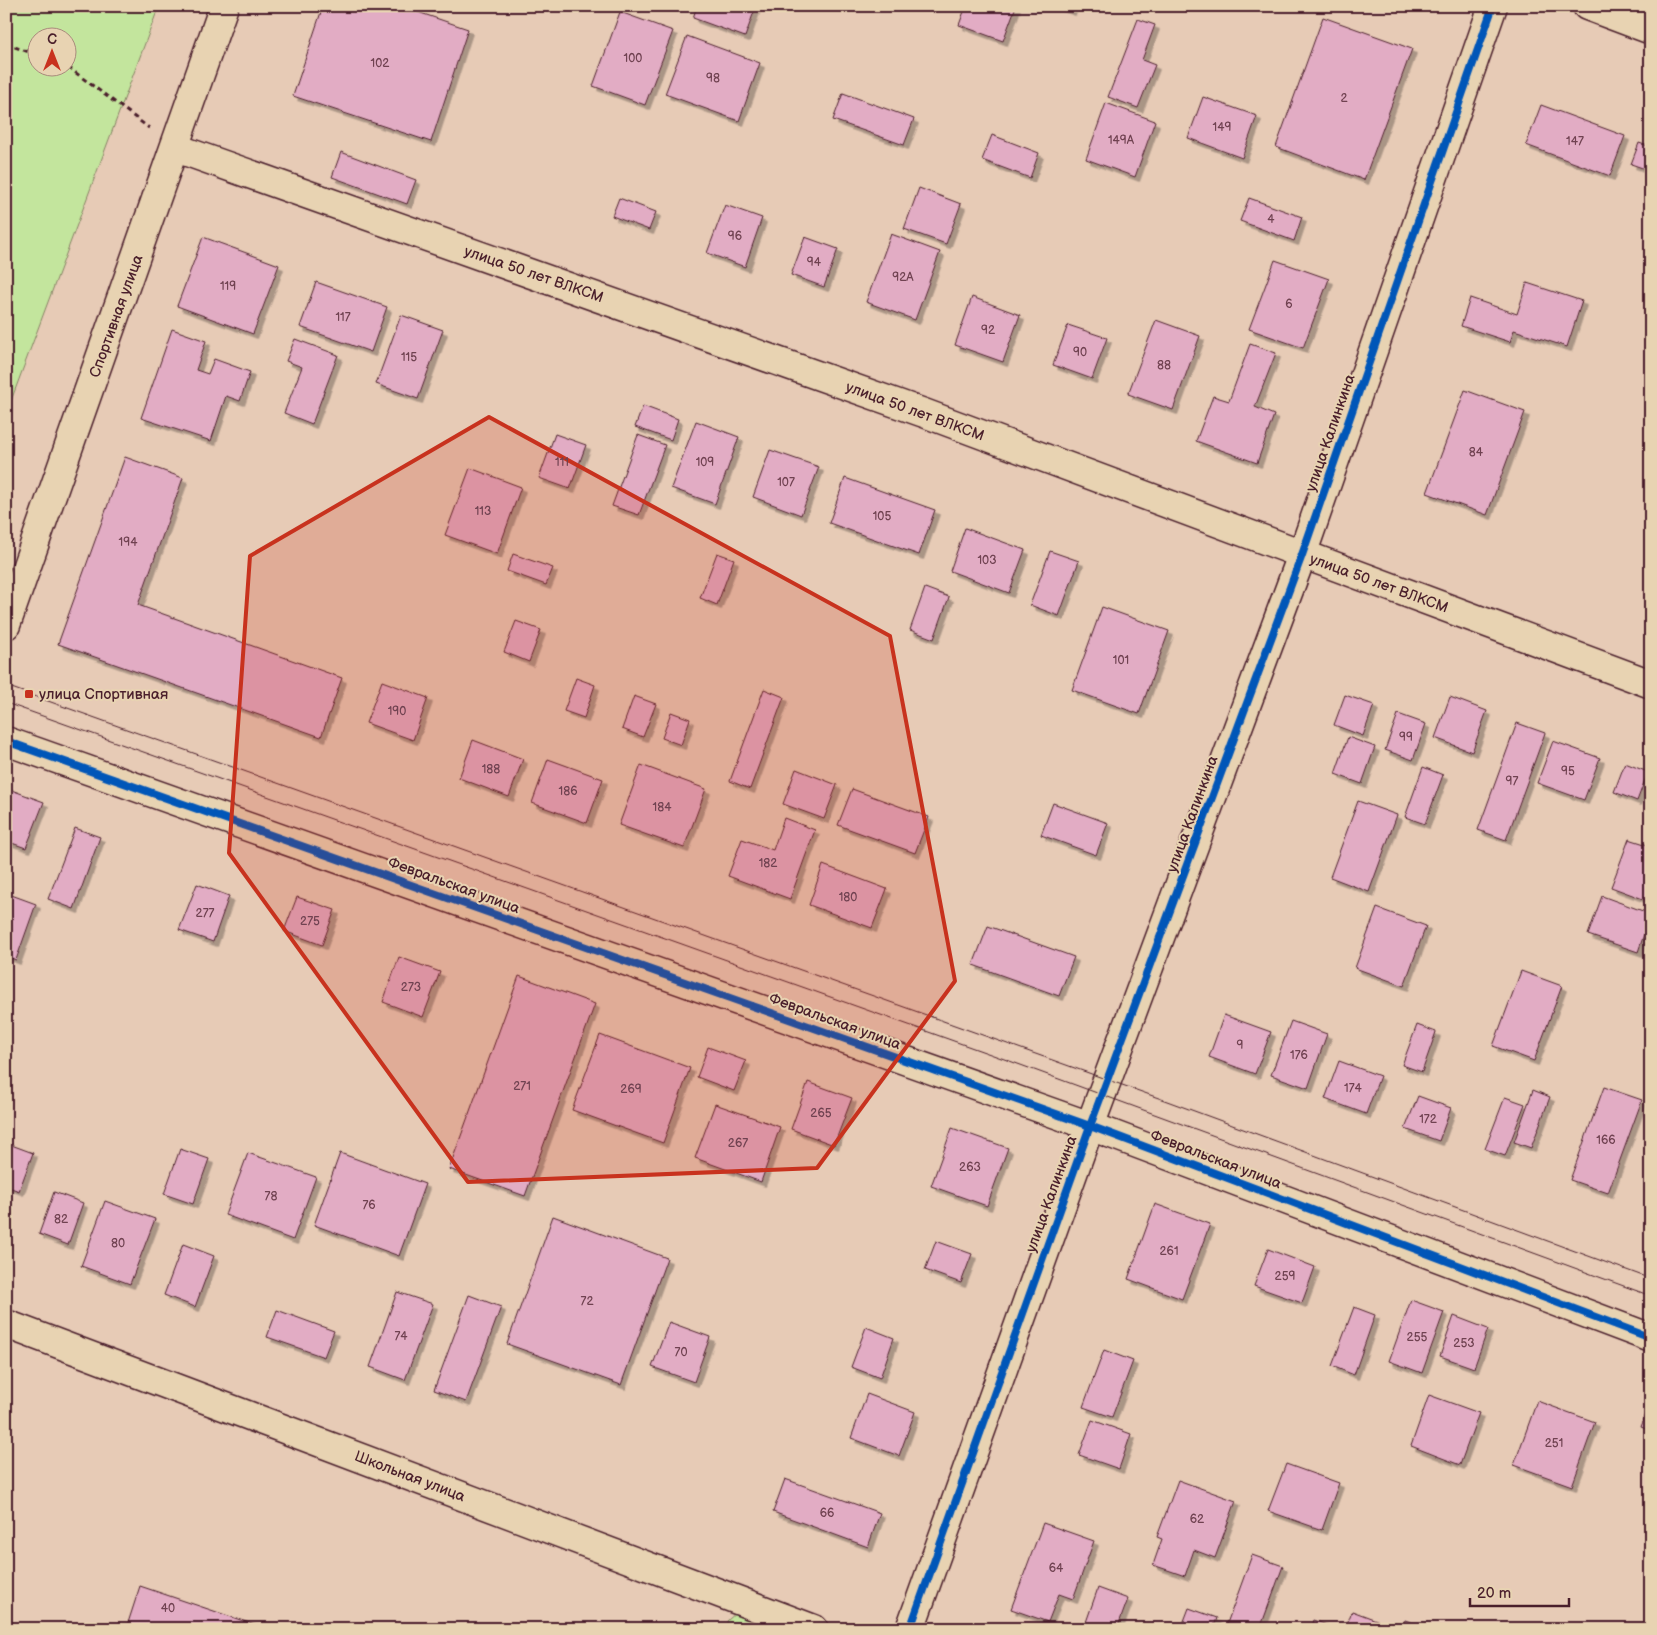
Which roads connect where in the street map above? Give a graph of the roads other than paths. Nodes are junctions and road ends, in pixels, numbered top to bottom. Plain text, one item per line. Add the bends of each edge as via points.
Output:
1 (224, 6) edge
2 (1493, 6) edge
3 (1587, 6) edge
4 (1651, 30) edge
5 (176, 148) junction
6 (1302, 555) junction
7 (6, 625) edge
8 (1651, 684) edge
9 (6, 740) edge
10 (1090, 1126) junction
11 (6, 1324) edge
12 (1651, 1338) edge
13 (814, 1629) edge
14 (910, 1629) edge

1 - 5 street, Спортивная улица
2 - 6 street, улица Калинкина
3 - 4 street
5 - 6 street, улица 50 лет ВЛКСМ via 924,414
5 - 7 street, Спортивная улица
6 - 8 street, улица 50 лет ВЛКСМ
6 - 10 street, улица Калинкина
9 - 10 street, Февральская улица
10 - 12 street, Февральская улица
10 - 14 street, улица Калинкина
11 - 13 street, Школьная улица

